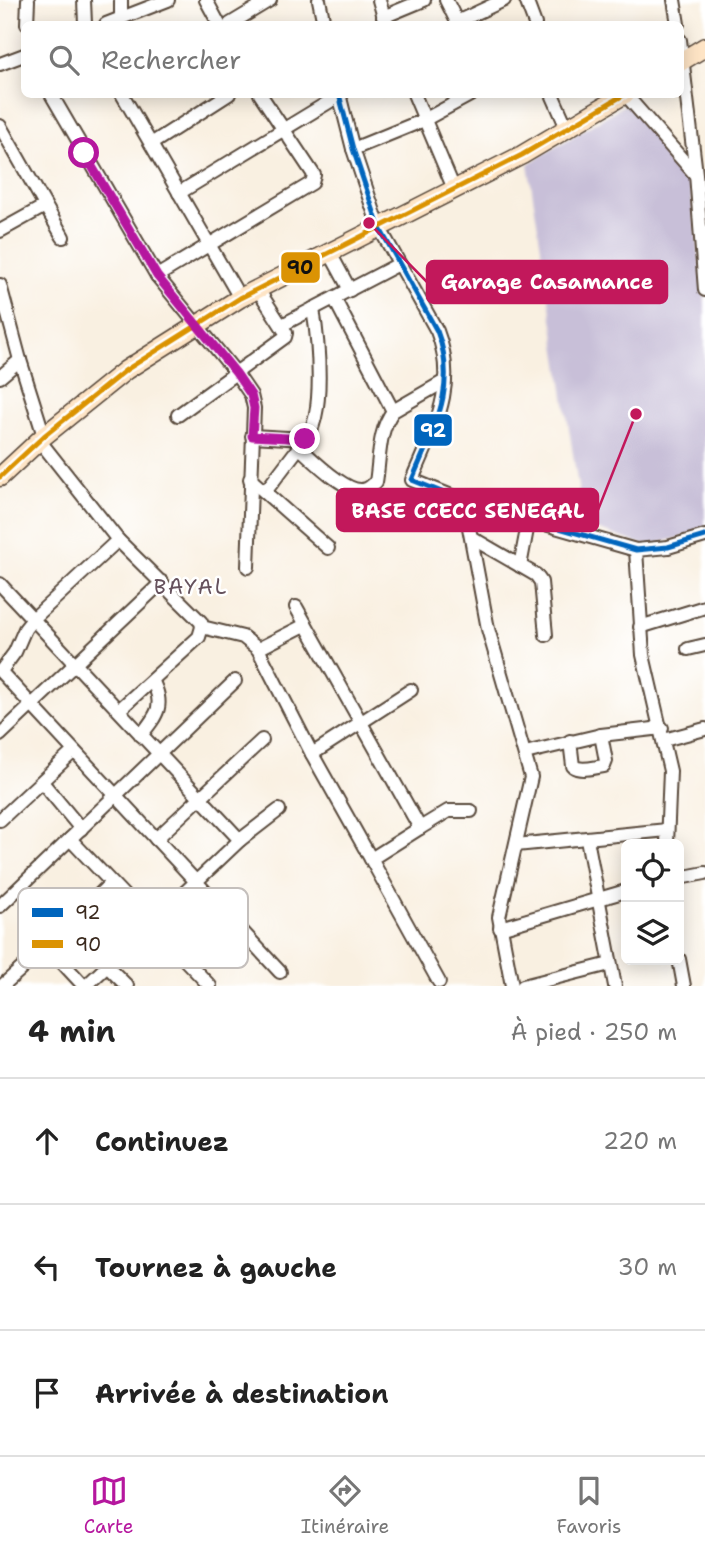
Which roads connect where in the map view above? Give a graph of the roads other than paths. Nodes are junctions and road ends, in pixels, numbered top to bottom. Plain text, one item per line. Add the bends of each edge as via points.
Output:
1 (28, 0) edge
2 (84, 0) edge
3 (121, 0) edge
4 (168, 0) edge
5 (206, 0) edge
6 (270, 0) edge
7 (319, 0) edge
8 (379, 0) edge
9 (424, 0) edge
10 (446, 0) edge
11 (504, 0) edge
12 (526, 0) edge
13 (674, 0) edge
14 (121, 19) junction
15 (27, 21) edge
16 (85, 21) edge
17 (115, 21) edge
18 (217, 21) edge
19 (235, 21) edge
20 (323, 21) edge
21 (384, 21) edge
22 (457, 21) edge
23 (462, 21) edge
24 (534, 21) edge
25 (678, 21) edge
26 (705, 47) edge
27 (21, 56) edge
28 (684, 60) edge
29 (0, 64) edge
30 (684, 77) edge
31 (53, 98) edge
32 (124, 98) edge
33 (223, 98) edge
34 (263, 98) edge
35 (335, 98) edge
36 (341, 98) edge
37 (416, 98) edge
38 (465, 98) edge
39 (554, 98) edge
40 (618, 98) edge
41 (629, 98) edge
42 (424, 120) junction
43 (0, 126) edge
44 (568, 128) junction
45 (284, 130) junction
46 (151, 144) junction
47 (353, 149) junction
48 (696, 174) junction
49 (454, 189) junction
50 (179, 193) junction
51 (701, 200) edge
52 (46, 206) junction
53 (379, 228) junction
54 (0, 231) edge
55 (63, 237) dead end
56 (209, 244) junction
57 (330, 253) junction
58 (399, 264) junction
59 (157, 276) junction
60 (0, 285) edge
61 (257, 288) junction
62 (350, 290) junction
63 (705, 290) edge
64 (240, 298) junction
65 (334, 298) junction
66 (313, 309) junction
67 (282, 325) junction
68 (197, 326) junction
69 (20, 360) junction
70 (236, 373) junction
71 (0, 377) edge
72 (445, 381) junction
73 (393, 411) junction
74 (178, 415) dead end
75 (252, 436) junction
76 (42, 438) junction
77 (302, 443) junction
78 (0, 477) edge
79 (250, 479) junction
80 (265, 492) junction
81 (464, 501) junction
82 (529, 519) junction
83 (705, 536) edge
84 (472, 538) junction
85 (118, 540) junction
86 (328, 548) dead end
87 (636, 550) junction
88 (520, 566) junction
89 (248, 567) dead end
90 (162, 582) junction
91 (0, 584) edge
92 (296, 607) dead end
93 (705, 607) edge
94 (33, 619) junction
95 (305, 625) junction
96 (202, 627) junction
97 (640, 627) junction
98 (546, 635) dead end
99 (705, 645) edge
100 (258, 649) junction
101 (688, 649) dead end
102 (75, 664) junction
103 (0, 671) edge
104 (152, 680) junction
105 (235, 681) dead end
106 (411, 690) dead end
107 (32, 705) junction
108 (119, 710) junction
109 (360, 723) junction
110 (705, 729) edge
111 (663, 734) junction
112 (0, 735) edge
113 (141, 735) junction
114 (601, 735) junction
115 (262, 740) dead end
116 (570, 741) junction
117 (74, 751) junction
118 (525, 752) junction
119 (159, 754) junction
120 (312, 754) junction
121 (42, 782) junction
122 (116, 796) junction
123 (200, 797) junction
124 (279, 810) dead end
125 (471, 811) dead end
126 (0, 820) edge
127 (420, 828) junction
128 (81, 829) junction
129 (667, 830) junction
130 (70, 839) junction
131 (156, 839) junction
132 (587, 839) junction
133 (667, 839) edge
134 (240, 840) junction
135 (516, 845) junction
136 (370, 859) junction
137 (705, 873) edge
138 (684, 877) edge
139 (196, 881) junction
140 (111, 883) junction
141 (19, 888) edge
142 (106, 888) edge
143 (116, 888) edge
144 (189, 888) edge
145 (202, 888) edge
146 (18, 889) edge
147 (621, 892) edge
148 (599, 898) junction
149 (0, 906) edge
150 (500, 928) junction
151 (248, 937) edge
152 (610, 964) junction
153 (680, 965) edge
154 (22, 968) edge
155 (68, 968) edge
156 (105, 968) edge
157 (109, 968) edge
158 (193, 968) edge
159 (280, 972) dead end
160 (439, 982) dead end
161 (2, 986) edge
162 (85, 986) edge
163 (127, 986) edge
164 (210, 986) edge
165 (512, 986) edge
166 (523, 986) edge
167 (615, 986) edge
168 (684, 986) edge

1 - 15 street
2 - 16 street
3 - 14 street
4 - 14 street
5 - 18 street
6 - 19 street
7 - 20 street
8 - 21 street
9 - 21 street
10 - 22 street
11 - 23 street
12 - 24 street
13 - 25 street
14 - 17 street
26 - 28 street
27 - 29 street
30 - 48 street
31 - 59 street
32 - 46 street
33 - 46 street
34 - 45 street
35 - 45 street
36 - 47 street
37 - 42 street
38 - 42 street
39 - 44 street
40 - 44 street
41 - 48 street
42 - 47 street
42 - 49 street
43 - 52 street
44 - 49 street
45 - 50 street
45 - 56 street via 314,175 312,183
46 - 50 street
47 - 53 street
48 - 51 street
49 - 53 street
50 - 56 street
51 - 63 street
52 - 54 street
52 - 55 street
53 - 57 street
53 - 58 street
56 - 59 street
56 - 64 street
57 - 61 street
57 - 62 street
58 - 62 street
58 - 72 street via 437,331 447,366
59 - 68 street
60 - 69 street
61 - 64 street
61 - 67 street
62 - 65 street
64 - 68 street
65 - 66 street
65 - 73 street
66 - 67 street
66 - 77 street via 318,344 316,417 312,432
67 - 70 street via 285,337
68 - 70 street
68 - 76 street via 126,370
69 - 71 street
69 - 76 street
70 - 74 street
70 - 75 street via 254,400
72 - 73 street
72 - 81 street via 439,415 412,480
73 - 77 street via 383,428 376,482 366,489 340,482
75 - 77 street
75 - 79 street
76 - 78 street
76 - 85 street
77 - 80 street
79 - 80 street
79 - 89 street
80 - 86 street
81 - 82 street
81 - 84 street
82 - 87 street
82 - 88 street
83 - 87 street
84 - 88 street
84 - 118 street via 488,629
85 - 90 street
85 - 94 street
87 - 97 street
88 - 98 street via 541,582
90 - 96 street
90 - 102 street
91 - 94 street
92 - 95 street
93 - 97 street
94 - 102 street
94 - 103 street
95 - 100 street
95 - 109 street
96 - 100 street via 243,637
96 - 104 street via 199,638
97 - 111 street via 646,672
99 - 101 street
100 - 120 street
102 - 107 street
102 - 108 street
103 - 107 street
104 - 108 street
104 - 113 street via 160,705
105 - 119 street
106 - 109 street
107 - 112 street
107 - 117 street
108 - 113 street
109 - 120 street
109 - 127 street
110 - 111 street
111 - 114 street
111 - 129 street via 670,771
113 - 119 street
114 - 116 street
114 - 116 street via 604,766 576,768
115 - 123 street
116 - 118 street
117 - 121 street
117 - 122 street
118 - 135 street via 531,784
119 - 122 street
119 - 123 street
120 - 136 street
121 - 126 street
121 - 128 street
122 - 128 street
122 - 131 street
123 - 131 street
123 - 134 street
124 - 134 street
125 - 127 street via 448,811
127 - 136 street
128 - 130 street
129 - 132 street
129 - 133 street
130 - 140 street
130 - 141 street
131 - 139 street
132 - 135 street
132 - 148 street
134 - 139 street
135 - 150 street via 499,914
136 - 160 street
137 - 138 street
139 - 144 street
139 - 145 street
140 - 142 street
140 - 143 street
146 - 149 street
147 - 148 street
148 - 150 street
148 - 152 street
150 - 165 street
151 - 159 street
152 - 166 street
152 - 167 street
153 - 168 street
154 - 161 street
155 - 162 street
156 - 162 street
157 - 163 street
158 - 164 street

